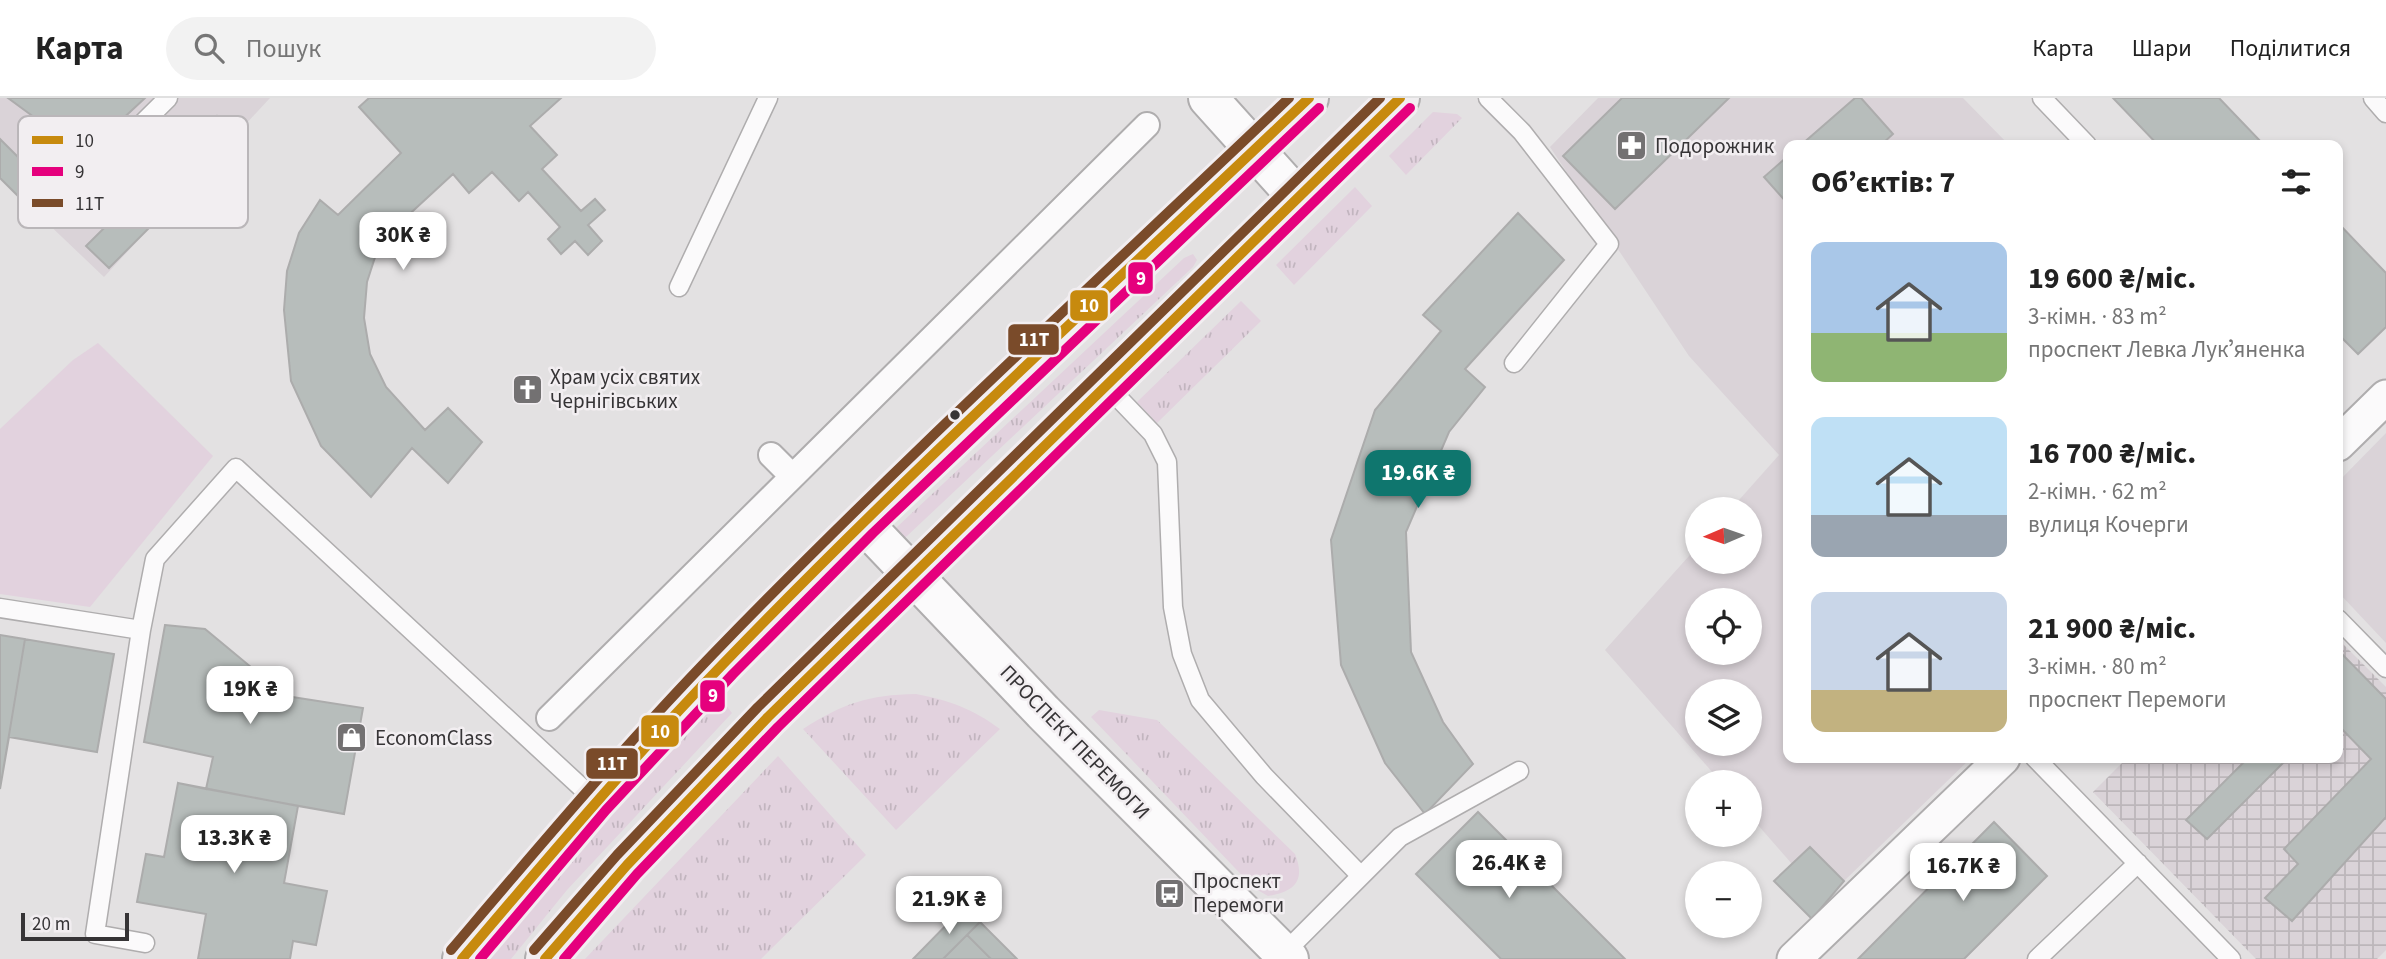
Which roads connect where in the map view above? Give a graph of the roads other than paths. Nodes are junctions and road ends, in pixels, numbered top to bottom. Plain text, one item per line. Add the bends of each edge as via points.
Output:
1 (168, 98) edge
2 (768, 98) edge
3 (1208, 98) edge
4 (1309, 98) edge
5 (1400, 98) edge
6 (1488, 98) edge
7 (2042, 98) edge
8 (2373, 98) edge
9 (2386, 113) edge
10 (150, 116) edge
11 (1147, 125) dead end
12 (2082, 140) edge
13 (1257, 150) junction
14 (1298, 198) junction
15 (679, 287) dead end
16 (1514, 363) dead end
17 (1106, 385) junction
18 (2386, 397) edge
19 (2343, 439) edge
20 (771, 455) dead end
21 (792, 477) junction
22 (863, 523) junction
23 (912, 573) junction
24 (0, 608) edge
25 (2343, 624) edge
26 (141, 630) junction
27 (2386, 668) edge
28 (549, 718) dead end
29 (1998, 763) edge
30 (2040, 763) edge
31 (1519, 771) dead end
32 (596, 801) junction
33 (2138, 863) junction
34 (1361, 876) junction
35 (145, 943) dead end
36 (1287, 956) edge
37 (462, 959) edge
38 (545, 959) edge
39 (1794, 959) edge
40 (2037, 959) edge
41 (2231, 959) edge

1 - 10 lane
2 - 15 lane
3 - 13 street
4 - 13 main road
5 - 14 main road
6 - 16 lane via 1522,132 1609,244
7 - 12 lane
8 - 9 lane
11 - 21 street
13 - 14 street
13 - 22 main road
14 - 17 main road
17 - 23 main road
17 - 34 lane via 1153,434 1167,462 1173,607 1182,654 1200,700 1264,776
18 - 19 street
20 - 21 street
21 - 28 street
22 - 23 street, ПРОСПЕКТ ПЕРЕМОГИ
22 - 32 main road
23 - 36 street, ПРОСПЕКТ ПЕРЕМОГИ via 1043,712
23 - 38 main road via 721,766
24 - 26 lane
25 - 27 lane
26 - 32 lane via 155,559 236,468
26 - 35 lane via 95,934
29 - 39 street
30 - 33 lane
31 - 34 lane via 1400,837
32 - 37 main road
33 - 40 lane
33 - 41 lane
34 - 36 lane

